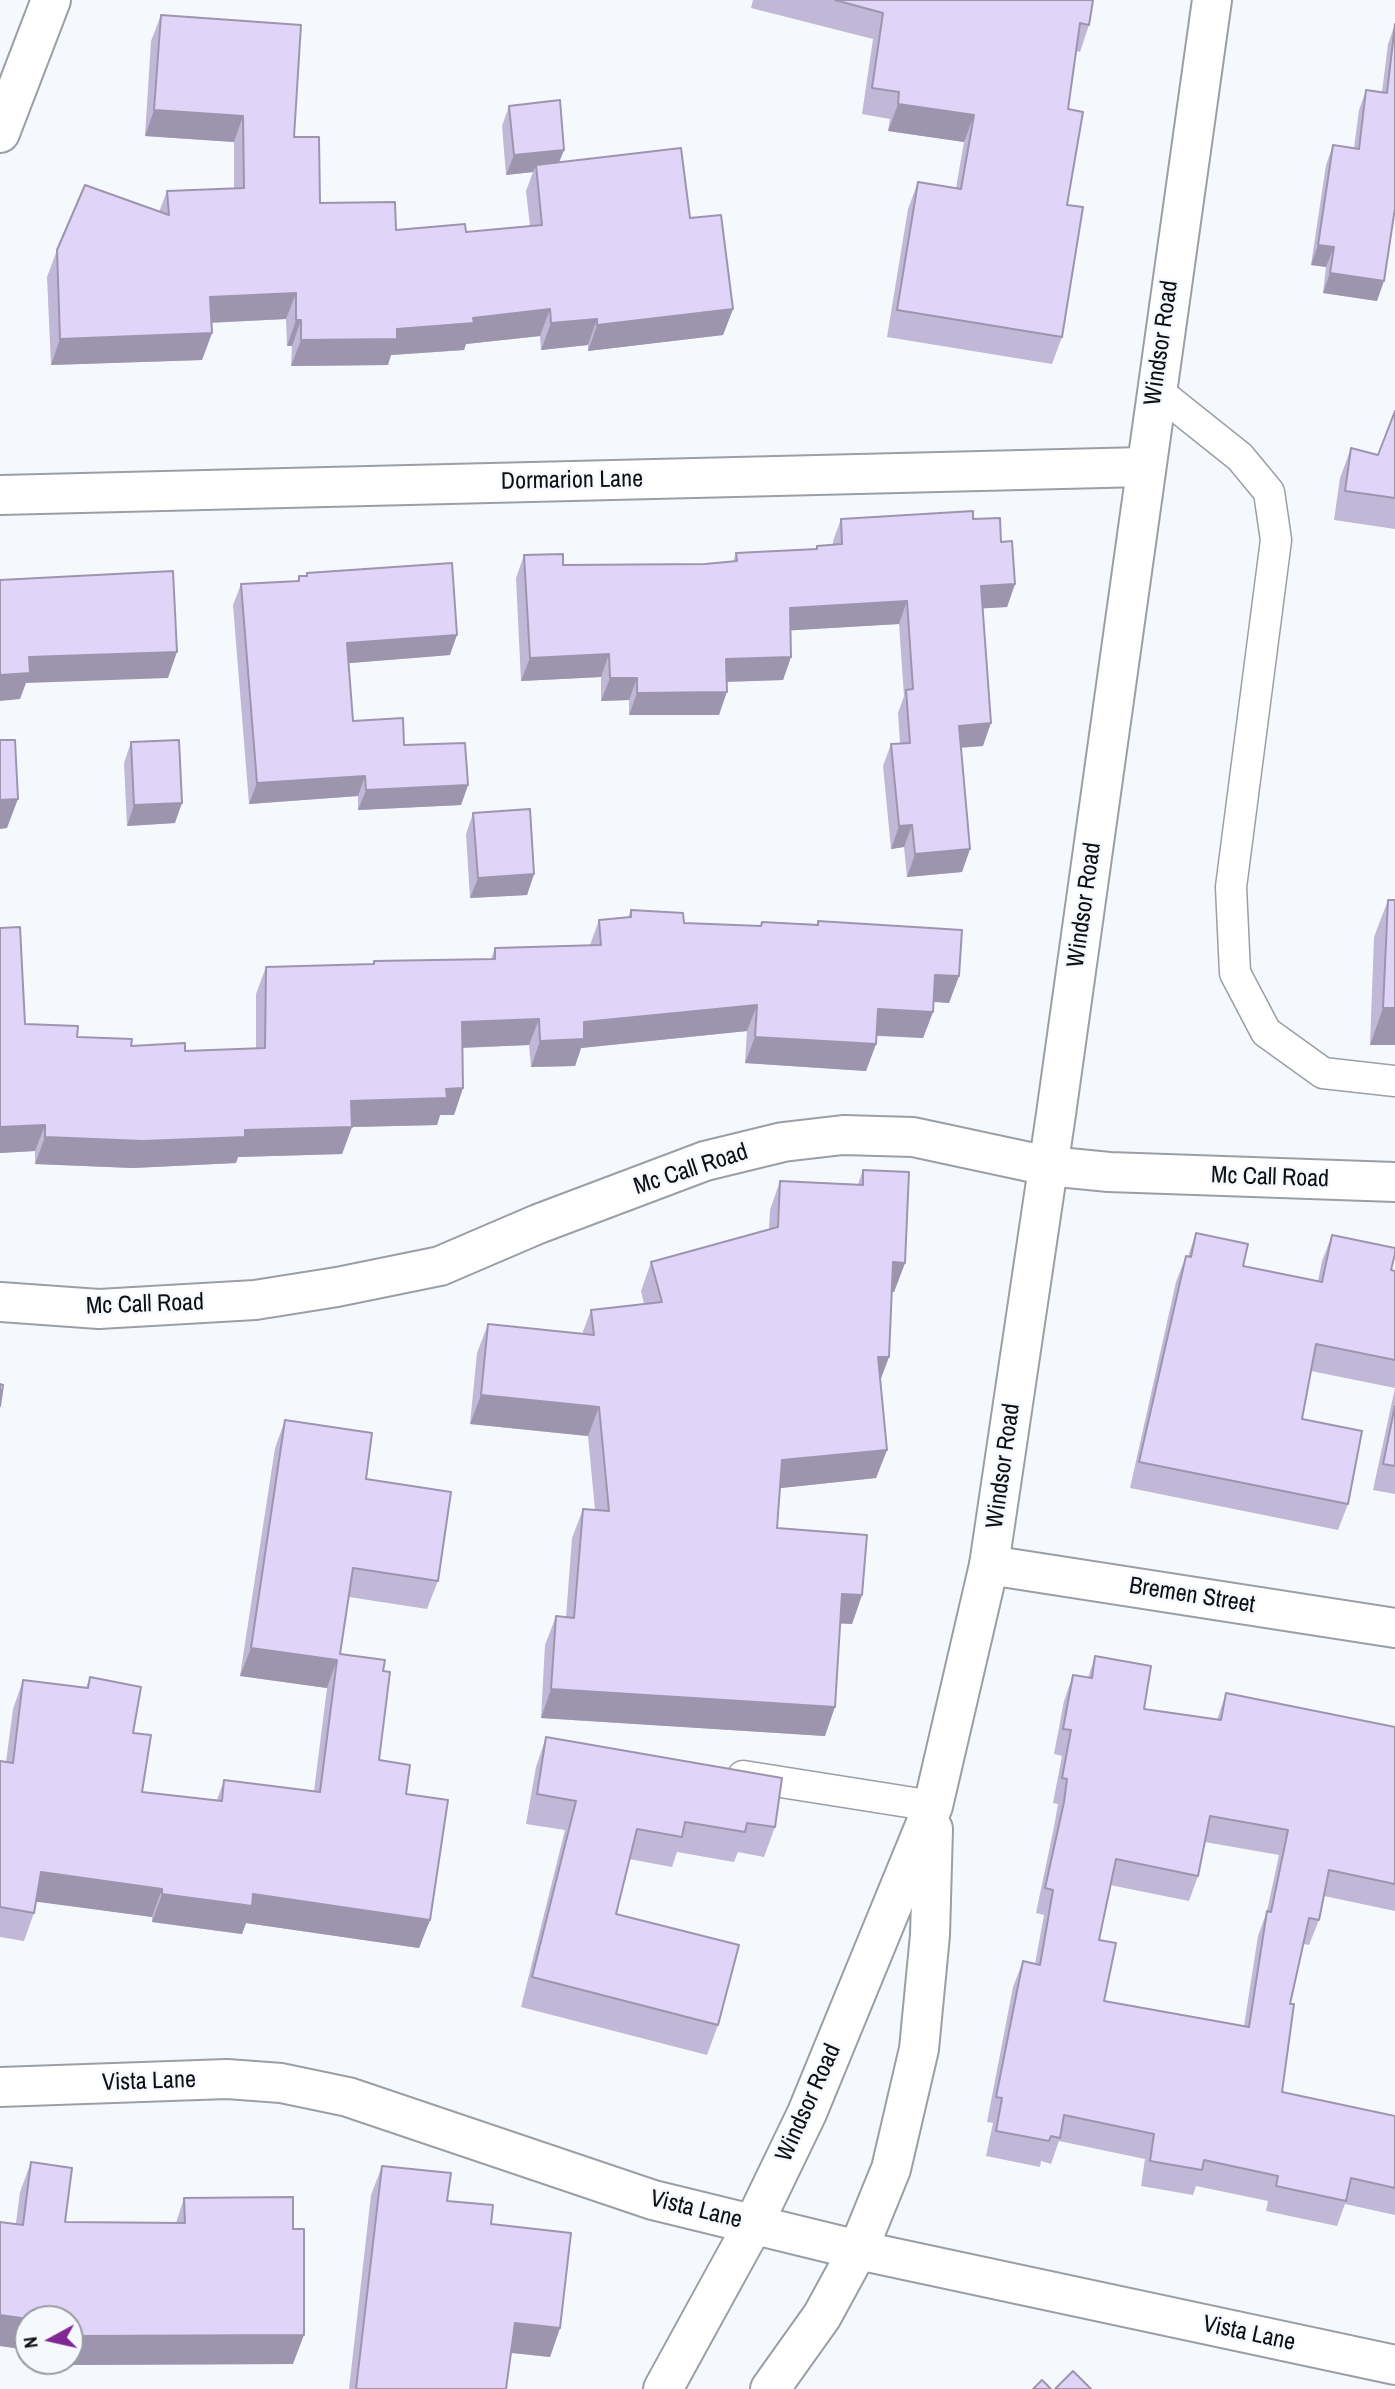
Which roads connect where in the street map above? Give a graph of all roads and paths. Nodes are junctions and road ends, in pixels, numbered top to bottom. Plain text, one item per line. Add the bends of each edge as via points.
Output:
1 (51, 0) edge
2 (1212, 0) edge
3 (0, 133) edge
4 (1156, 390) junction
5 (1144, 467) junction
6 (0, 495) edge
7 (1395, 1081) edge
8 (1048, 1166) junction
9 (1395, 1182) edge
10 (0, 1303) edge
11 (989, 1565) junction
12 (1395, 1628) edge
13 (714, 1772) edge
14 (933, 1806) junction
15 (0, 2087) edge
16 (753, 2225) junction
17 (858, 2250) junction
18 (1395, 2365) edge
19 (663, 2389) edge
20 (770, 2389) edge

1 - 3 street
2 - 4 street, Windsor Road
4 - 5 street, Windsor Road
4 - 7 lane via 1240,457 1269,492 1276,540 1231,887 1235,973 1266,1032 1323,1073
5 - 6 street, Dormarion Lane
5 - 8 street, Windsor Road
8 - 9 street, Mc Call Road
8 - 10 street, Mc Call Road via 913,1137 843,1135 783,1142 705,1161 440,1266 363,1282 255,1300 125,1308
8 - 11 street, Windsor Road
11 - 12 street, Bremen Street
11 - 14 street, Windsor Road
13 - 14 lane
14 - 16 street, Windsor Road via 807,2113
14 - 17 street, Windsor Road via 930,1935 919,2049 891,2169
15 - 16 street, Vista Lane via 227,2080 281,2083 348,2097 653,2200
16 - 17 street, Vista Lane
16 - 19 street, Windsor Road
17 - 18 street, Vista Lane
17 - 20 street, Windsor Road via 822,2316

